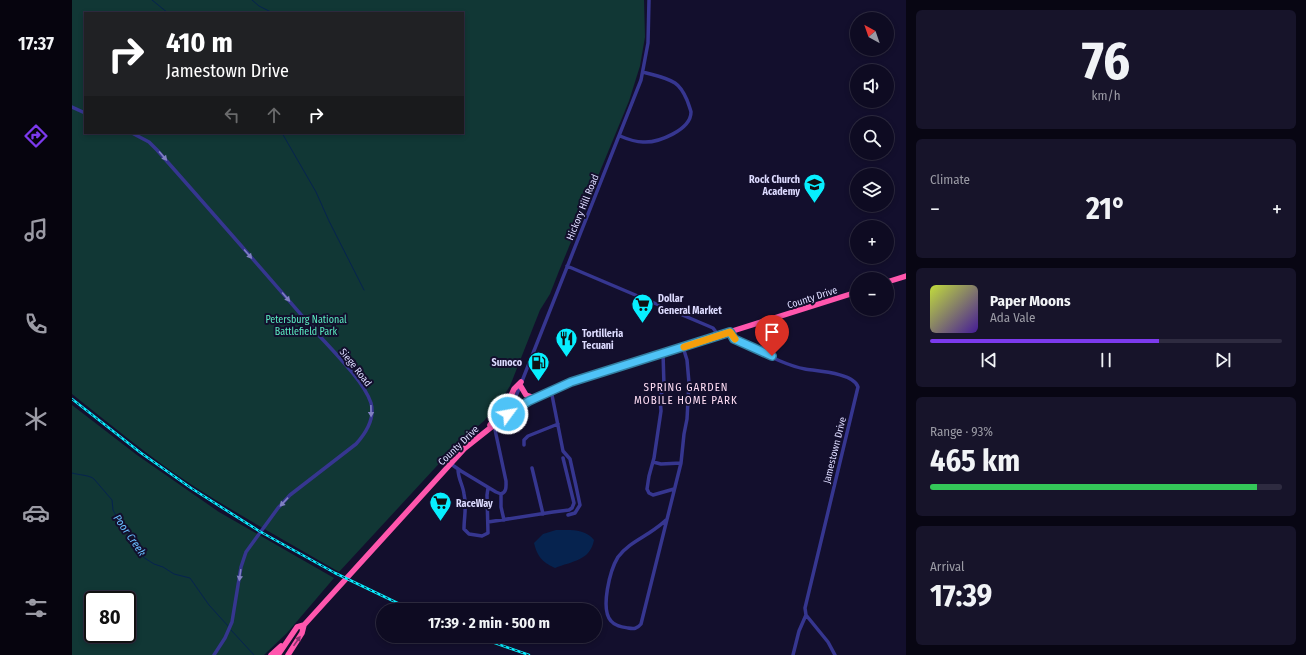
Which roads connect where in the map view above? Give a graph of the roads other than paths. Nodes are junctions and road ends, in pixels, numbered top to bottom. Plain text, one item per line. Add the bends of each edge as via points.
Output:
1 (649, 0) edge
2 (643, 72) junction
3 (72, 107) edge
4 (84, 113) edge
5 (134, 134) edge
6 (620, 136) junction
7 (567, 266) junction
8 (906, 276) edge
9 (894, 280) edge
10 (850, 294) edge
11 (730, 332) junction
12 (719, 336) junction
13 (683, 347) junction
14 (663, 353) junction
15 (521, 383) junction
16 (552, 390) junction
17 (535, 398) junction
18 (508, 414) junction
19 (558, 424) junction
20 (494, 425) junction
21 (485, 432) junction
22 (524, 445) dead end
23 (563, 458) dead end
24 (653, 462) junction
25 (680, 463) junction
26 (451, 464) junction
27 (532, 468) dead end
28 (458, 469) junction
29 (488, 488) junction
30 (674, 489) junction
31 (501, 494) junction
32 (543, 514) junction
33 (568, 515) dead end
34 (504, 520) junction
35 (666, 520) junction
36 (488, 522) junction
37 (806, 615) junction
38 (304, 625) junction
39 (286, 642) junction
40 (214, 655) edge
41 (271, 655) edge
42 (278, 655) edge
43 (288, 655) edge
44 (793, 655) edge
45 (835, 655) edge

1 - 2 street, Hickory Hill Road via 648,43
2 - 6 street, Hickory Hill Road
2 - 6 street via 667,79 683,90 691,112 690,117 683,128 661,140 642,142
3 - 4 street
5 -> 40 street, Siege Road via 149,142 157,150 353,374 371,403 371,418 364,435 356,444 290,494 246,552 232,622
6 - 7 street, Hickory Hill Road
7 - 12 street via 713,328
7 - 15 street, Hickory Hill Road
8 - 9 highway
10 - 11 highway, County Drive
11 - 12 highway, County Drive
11 - 37 street, Jamestown Drive via 736,340 796,367 832,373 857,384 858,390 804,608
12 - 13 highway, County Drive
13 - 14 highway, County Drive
13 - 25 street via 689,383 687,419
14 - 16 highway, County Drive
14 - 24 street via 664,386 660,398 661,411
15 - 17 highway via 526,395
15 - 18 street, Hickory Hill Road
15 - 21 highway via 514,389 509,400
16 - 17 highway, County Drive
16 - 19 street
17 - 18 highway, County Drive
18 - 20 highway, County Drive
19 - 22 street via 528,436 524,440
19 - 33 street via 563,450 570,459 580,505 575,513
20 - 21 highway, County Drive
20 - 31 street via 506,481 506,490
21 - 26 highway, County Drive
23 - 32 street via 573,506 569,510
24 - 25 street
24 - 30 street via 647,483 649,493 653,495
25 - 30 street
26 - 28 street
26 - 38 highway, County Drive
27 - 32 street
28 - 29 street
28 - 36 street via 466,501 465,532 473,536 486,535
29 - 31 street
29 - 36 street
30 - 35 street
31 - 34 street
32 - 34 street
34 - 36 street
35 - 35 street via 641,624 632,629 614,624 609,619 606,603 615,562 626,549
37 - 44 street, Jamestown Drive
37 - 45 street
38 - 39 highway, County Drive via 297,628
43 -> 38 highway, County Drive via 302,634
39 - 41 highway
39 - 42 highway, County Drive

